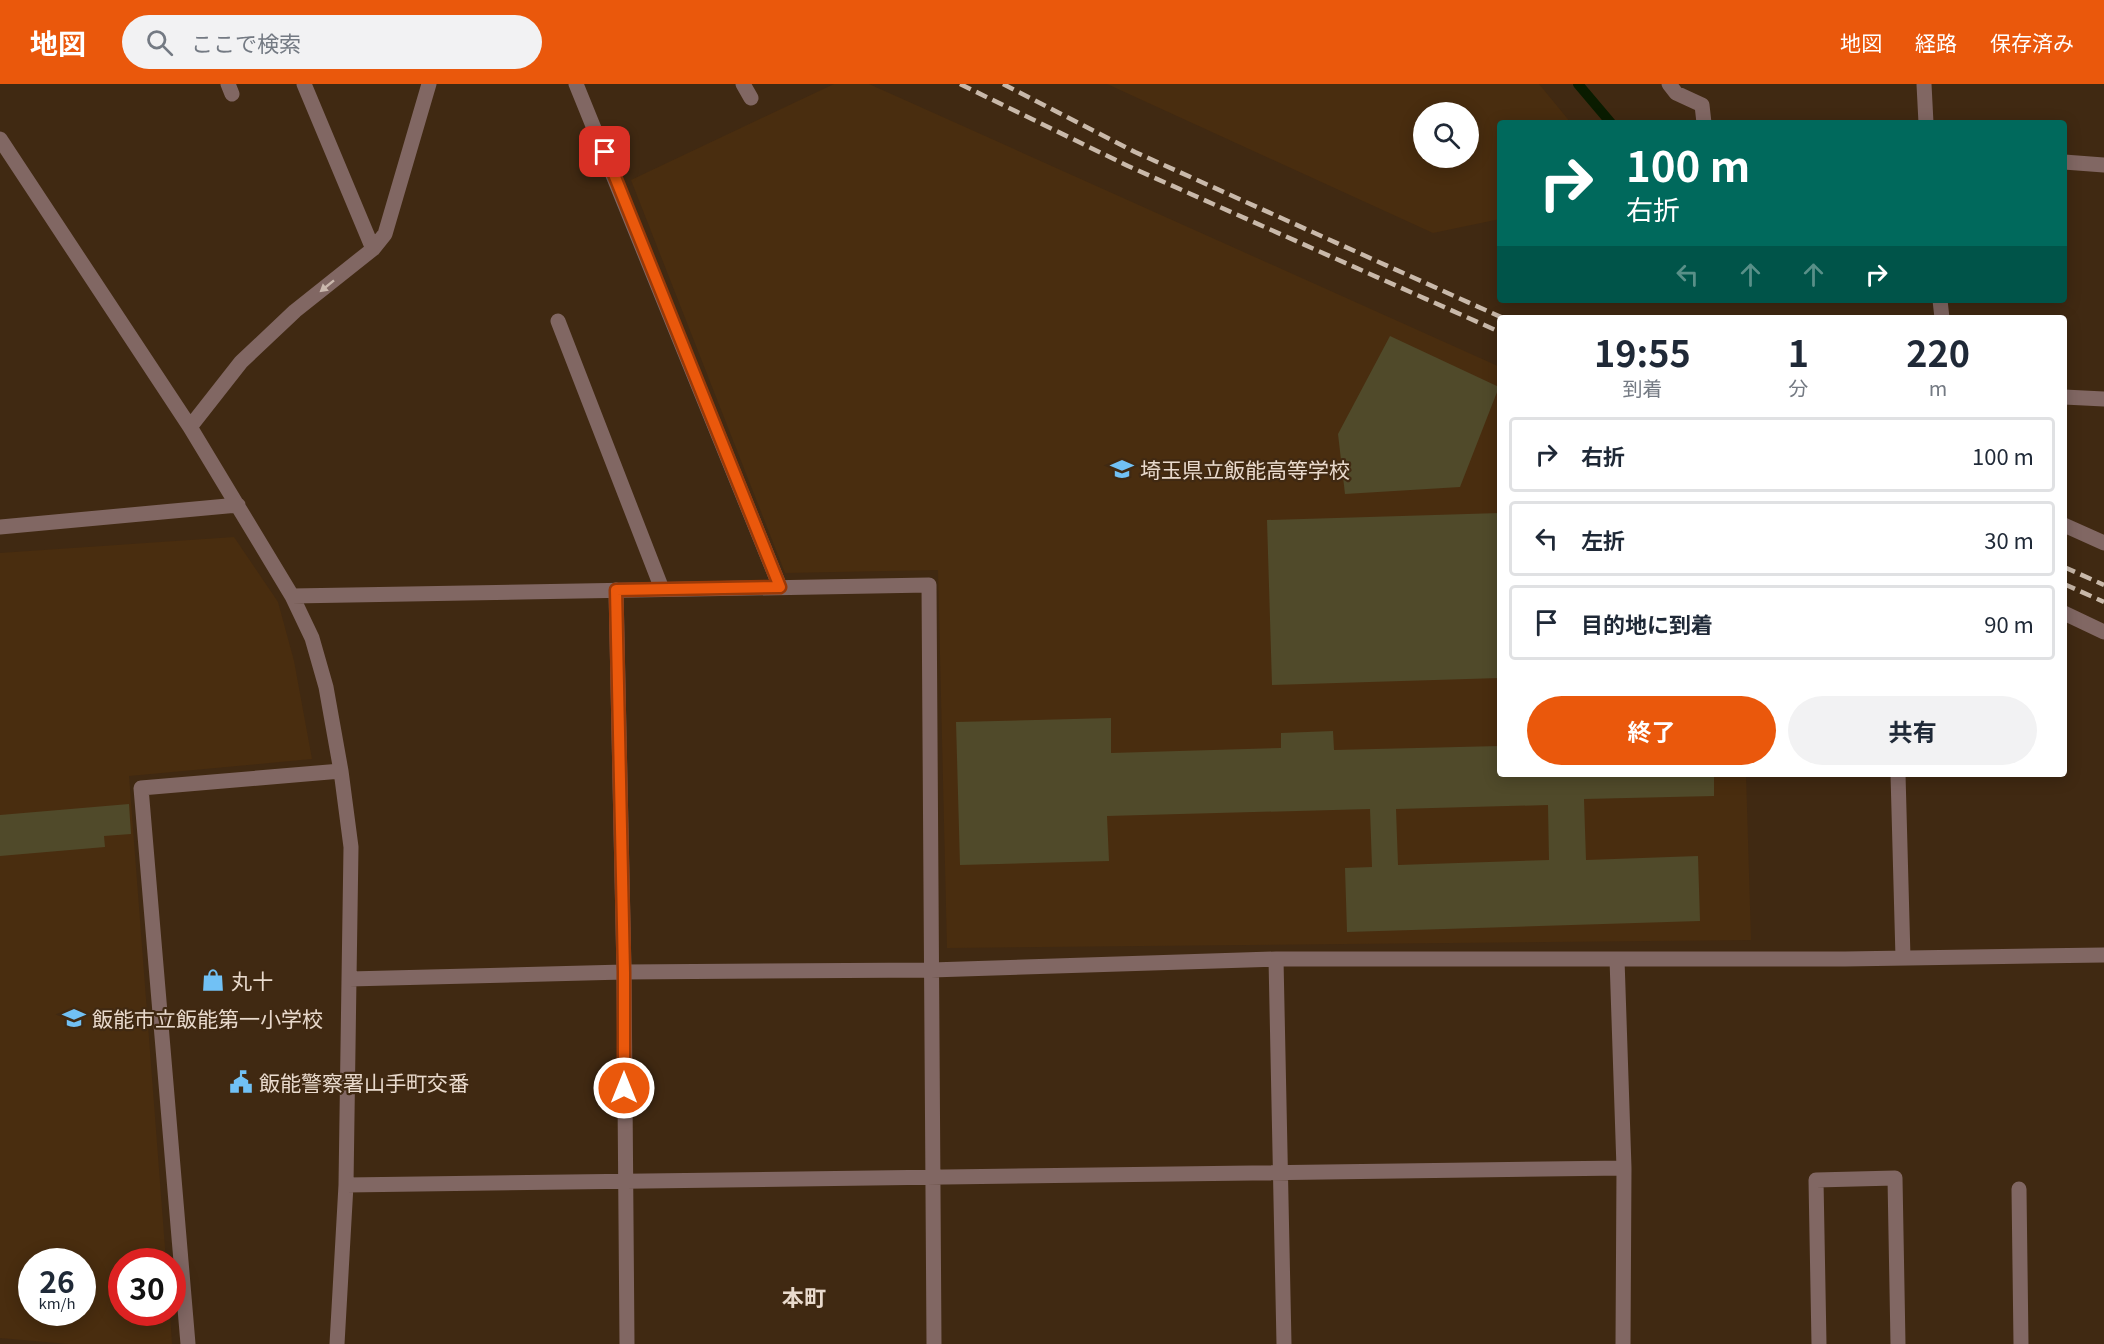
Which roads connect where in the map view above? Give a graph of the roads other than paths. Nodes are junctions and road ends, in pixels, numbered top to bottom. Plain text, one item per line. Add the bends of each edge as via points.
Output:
1 (304, 84) edge
2 (429, 84) edge
3 (576, 84) edge
4 (743, 84) edge
5 (1669, 84) edge
6 (1924, 84) edge
7 (751, 98) dead end
8 (1704, 120) edge
9 (1926, 120) edge
10 (0, 139) edge
11 (2067, 162) edge
12 (2104, 165) edge
13 (373, 249) junction
14 (558, 321) dead end
15 (2067, 397) edge
16 (2104, 399) edge
17 (190, 427) junction
18 (238, 505) junction
19 (2067, 526) edge
20 (0, 527) edge
21 (2104, 543) edge
22 (780, 587) junction
23 (662, 589) junction
24 (616, 590) junction
25 (292, 596) junction
26 (2067, 614) edge
27 (2104, 632) edge
28 (341, 771) junction
29 (1898, 777) edge
30 (2104, 955) edge
31 (1903, 957) junction
32 (1276, 959) junction
33 (1617, 959) junction
34 (931, 970) junction
35 (624, 972) junction
36 (349, 979) junction
37 (1624, 1168) junction
38 (1281, 1172) junction
39 (932, 1177) junction
40 (624, 1181) junction
41 (346, 1185) junction
42 (2019, 1189) dead end
43 (188, 1344) edge
44 (338, 1344) edge
45 (627, 1344) edge
46 (934, 1344) edge
47 (1284, 1344) edge
48 (1623, 1344) edge
49 (1819, 1344) edge
50 (1898, 1344) edge
51 (2021, 1344) edge

1 - 13 street
2 - 13 street via 385,234
3 - 22 street
4 - 7 street
5 - 8 street via 1676,93 1702,105
6 - 9 street
10 - 17 street
11 - 12 street
13 -> 17 street via 295,311 241,362
14 - 23 street
15 - 16 street
17 - 18 street
18 - 20 street
18 - 25 street
19 - 21 street
22 - 23 street
22 - 34 street via 929,585
23 - 24 street
24 - 25 street
24 - 35 street
25 - 28 street via 312,638 326,687
26 - 27 street
28 - 36 street via 351,847
28 - 43 street via 141,788
29 - 31 street
30 - 31 street
31 - 33 street
32 - 33 street
32 - 34 street
32 - 38 street
33 - 37 street
34 - 35 street
34 - 39 street
35 - 36 street
35 - 40 street
36 - 41 street
37 - 38 street
37 - 48 street
38 - 39 street
38 - 47 street
39 - 40 street
39 - 46 street
40 - 41 street
40 - 45 street
41 - 44 street
42 - 51 street
49 - 50 street via 1816,1180 1895,1178

